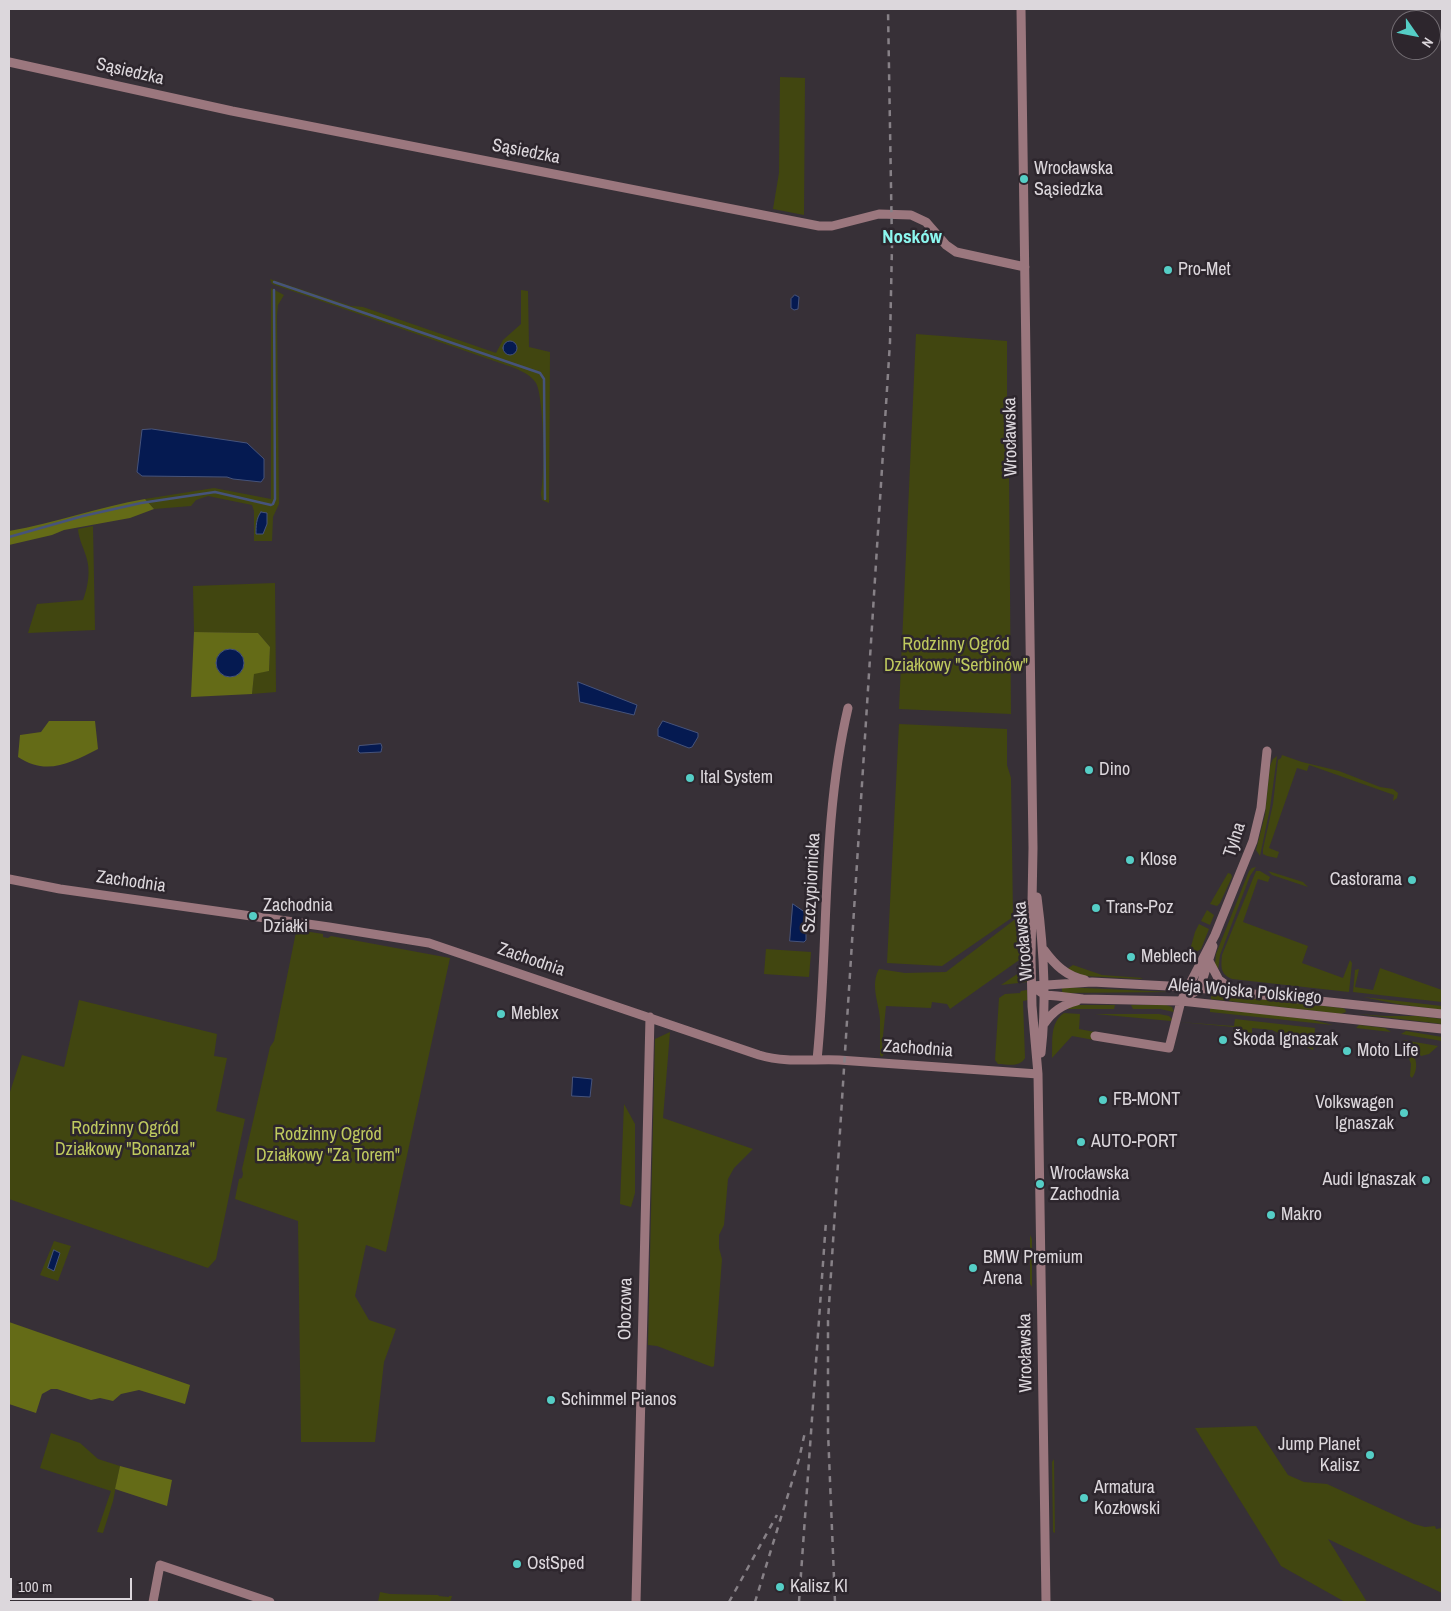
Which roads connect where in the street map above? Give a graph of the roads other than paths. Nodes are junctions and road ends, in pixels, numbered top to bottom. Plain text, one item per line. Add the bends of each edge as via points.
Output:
1 (1022, 9) edge
2 (9, 62) edge
3 (1025, 267) junction
4 (848, 708) dead end
5 (1268, 751) dead end
6 (1034, 865) junction
7 (9, 879) edge
8 (1215, 935) junction
9 (1044, 949) junction
10 (1209, 961) junction
11 (1092, 982) junction
12 (1032, 986) junction
13 (1188, 987) junction
14 (1200, 988) junction
15 (1045, 990) junction
16 (1235, 991) junction
17 (1083, 999) junction
18 (1181, 1001) junction
19 (1442, 1014) edge
20 (650, 1017) junction
21 (1044, 1024) junction
22 (1442, 1029) edge
23 (1096, 1036) dead end
24 (817, 1060) junction
25 (1038, 1074) junction
26 (153, 1602) edge
27 (270, 1602) edge
28 (636, 1602) edge
29 (1046, 1602) edge

1 - 3 street, Wrocławska
2 - 3 street, Sąsiedzka via 241,113 819,226 832,226 880,214 911,215 926,222 956,252
3 - 6 street, Wrocławska
4 - 24 street, Szczypiornicka via 838,757 830,836
5 - 8 street, Tylna via 1256,833
6 - 9 street, Wrocławska
6 - 12 street, Wrocławska
7 - 20 street, Zachodnia via 422,942
8 - 10 street, Tylna
8 - 13 street, Tylna
9 - 11 street via 1066,973
9 - 15 street, Wrocławska
10 - 14 street, Tylna
10 - 16 street via 1219,980
11 - 13 street, Aleja Wojska Polskiego
11 - 15 street, Aleja Wojska Polskiego
12 - 15 street
12 - 25 street, Wrocławska
13 - 14 street, Aleja Wojska Polskiego
13 - 18 street, Tylna
14 - 16 street, Aleja Wojska Polskiego
14 - 18 street
15 - 17 street, Aleja Wojska Polskiego
15 - 21 street, Wrocławska
16 - 19 street, Aleja Wojska Polskiego
17 - 18 street, Aleja Wojska Polskiego
17 - 21 street via 1060,1007
18 - 22 street, Aleja Wojska Polskiego
18 - 23 street, Tylna via 1169,1048
20 - 24 street, Zachodnia via 768,1058
20 - 28 street, Obozowa
21 - 25 street, Wrocławska
24 - 25 street, Zachodnia
25 - 29 street, Wrocławska
26 - 27 street via 160,1565

